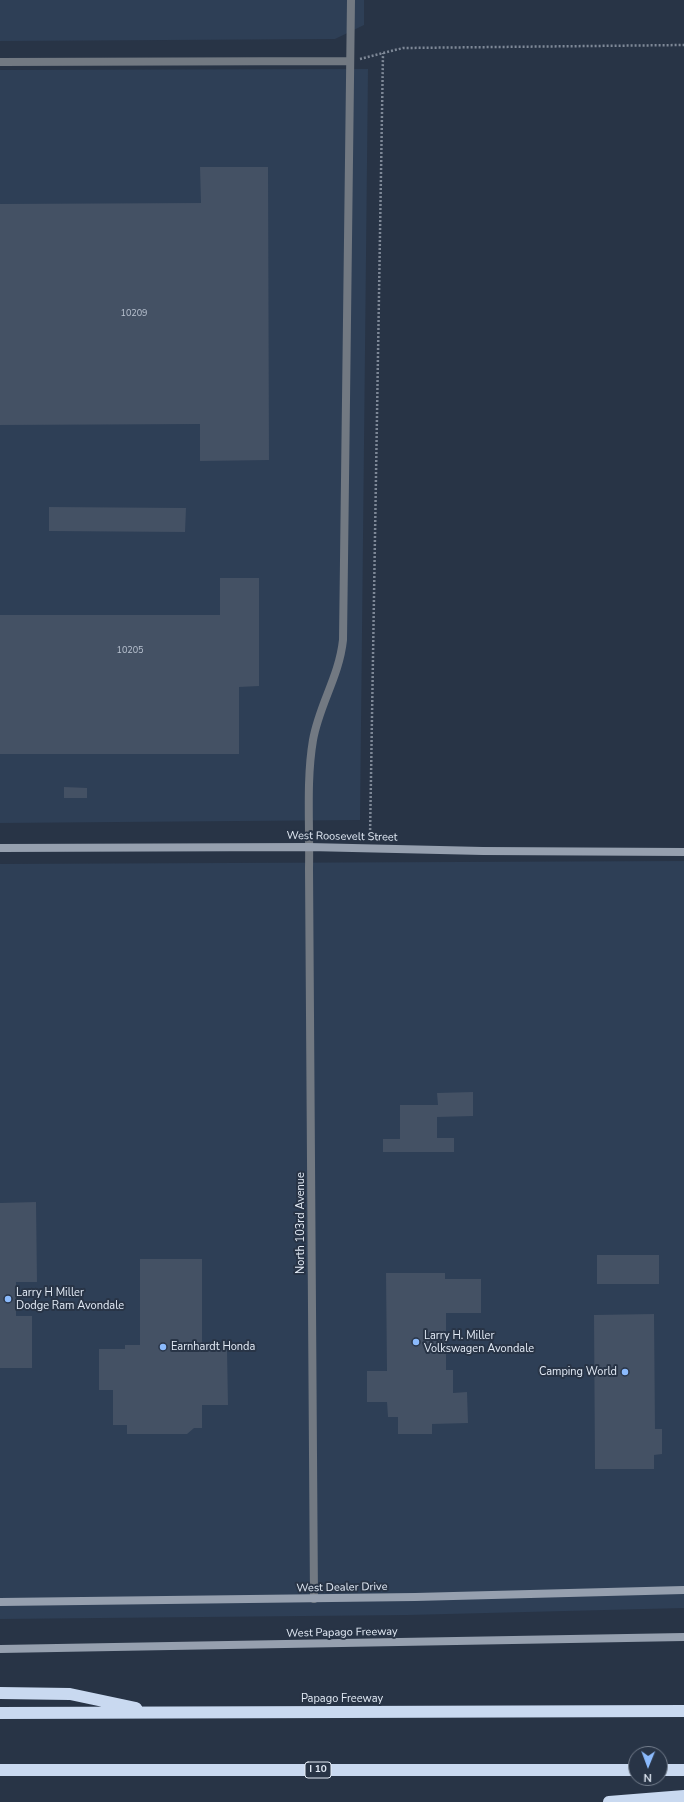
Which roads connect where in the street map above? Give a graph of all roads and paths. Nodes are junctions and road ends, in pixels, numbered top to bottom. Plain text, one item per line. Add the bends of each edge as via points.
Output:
1 (351, 0) edge
2 (684, 45) edge
3 (383, 53) junction
4 (350, 61) junction
5 (0, 62) edge
6 (310, 847) junction
7 (0, 848) edge
8 (370, 848) junction
9 (684, 852) edge
10 (684, 1590) edge
11 (314, 1599) junction
12 (0, 1602) edge
13 (684, 1637) edge
14 (0, 1649) edge
15 (0, 1693) edge
16 (684, 1711) edge
17 (0, 1713) edge
18 (161, 1713) junction
19 (0, 1770) edge
20 (628, 1770) edge
21 (668, 1770) edge
22 (684, 1770) edge
23 (684, 1796) edge
24 (609, 1802) edge

1 - 4 street
2 - 3 path via 403,48
3 - 4 path
3 - 8 path
4 - 5 street
4 - 6 street, North 103rd Avenue via 343,640 341,658 313,739
6 - 7 street, West Roosevelt Street
6 - 8 street, West Roosevelt Street
6 - 11 street, North 103rd Avenue
8 - 9 street, West Roosevelt Street
10 - 11 street, West Dealer Drive
11 - 12 street, West Dealer Drive
13 - 14 street, West Papago Freeway
15 - 18 highway via 70,1694
16 - 18 highway, Papago Freeway
17 - 18 highway, Papago Freeway
19 - 20 highway, I 10
21 - 22 highway
23 - 24 highway

